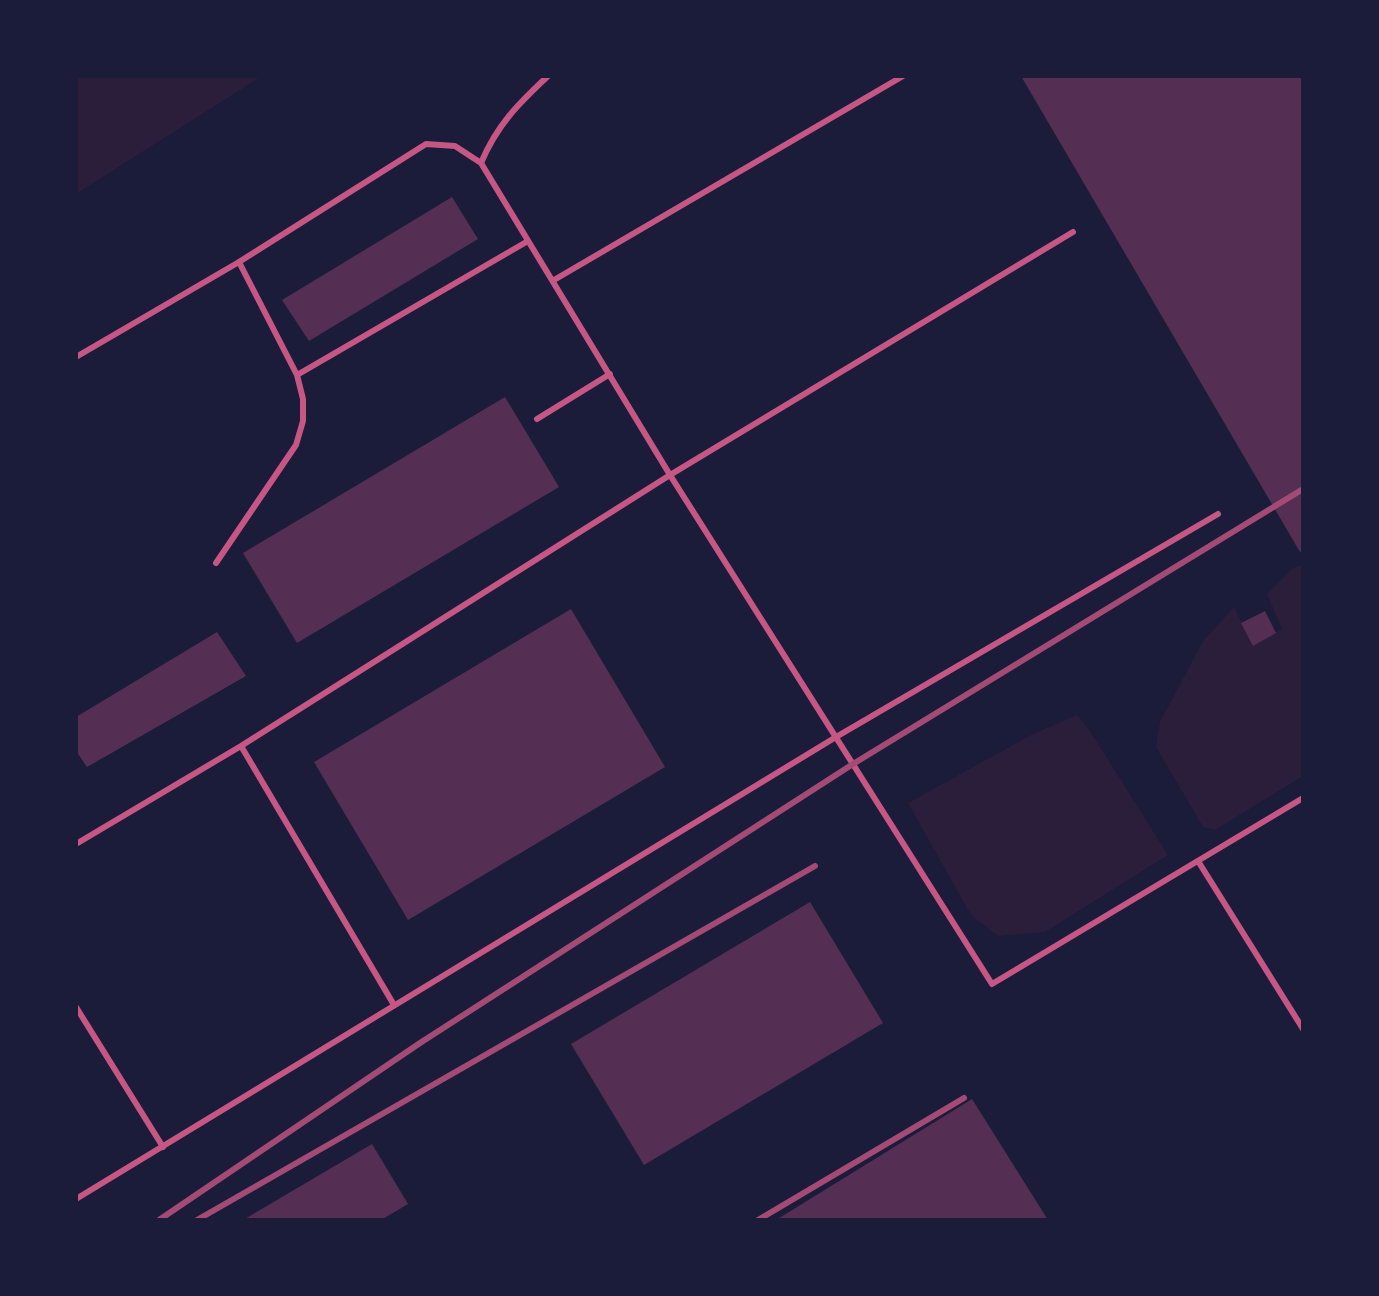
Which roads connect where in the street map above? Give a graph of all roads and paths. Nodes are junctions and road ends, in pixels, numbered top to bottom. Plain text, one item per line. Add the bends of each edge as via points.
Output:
1 (548, 76) edge
2 (903, 76) edge
3 (481, 163) junction
4 (1073, 232) dead end
5 (528, 241) junction
6 (239, 262) junction
7 (554, 280) junction
8 (76, 357) edge
9 (610, 374) junction
10 (297, 375) junction
11 (537, 419) dead end
12 (670, 475) junction
13 (1218, 514) dead end
14 (216, 563) dead end
15 (836, 737) junction
16 (241, 746) junction
17 (1303, 798) edge
18 (76, 844) edge
19 (1198, 861) junction
20 (394, 1005) junction
21 (76, 1007) edge
22 (1303, 1029) edge
23 (163, 1147) junction
24 (76, 1199) edge

1 - 3 lane via 492,136
2 - 7 lane
3 - 5 lane
3 - 6 lane via 455,146 426,144
4 - 12 lane
5 - 7 lane
5 - 10 lane
6 - 8 lane
6 - 10 lane
7 - 9 lane
9 - 11 lane
9 - 12 lane
10 - 14 lane via 303,421 296,445
12 - 15 lane
12 - 16 lane
13 - 15 lane
15 - 19 lane via 992,984
15 - 20 lane
16 - 18 lane
16 - 20 lane
17 - 19 lane
19 - 22 lane
20 - 23 lane
21 - 23 lane
23 - 24 lane

